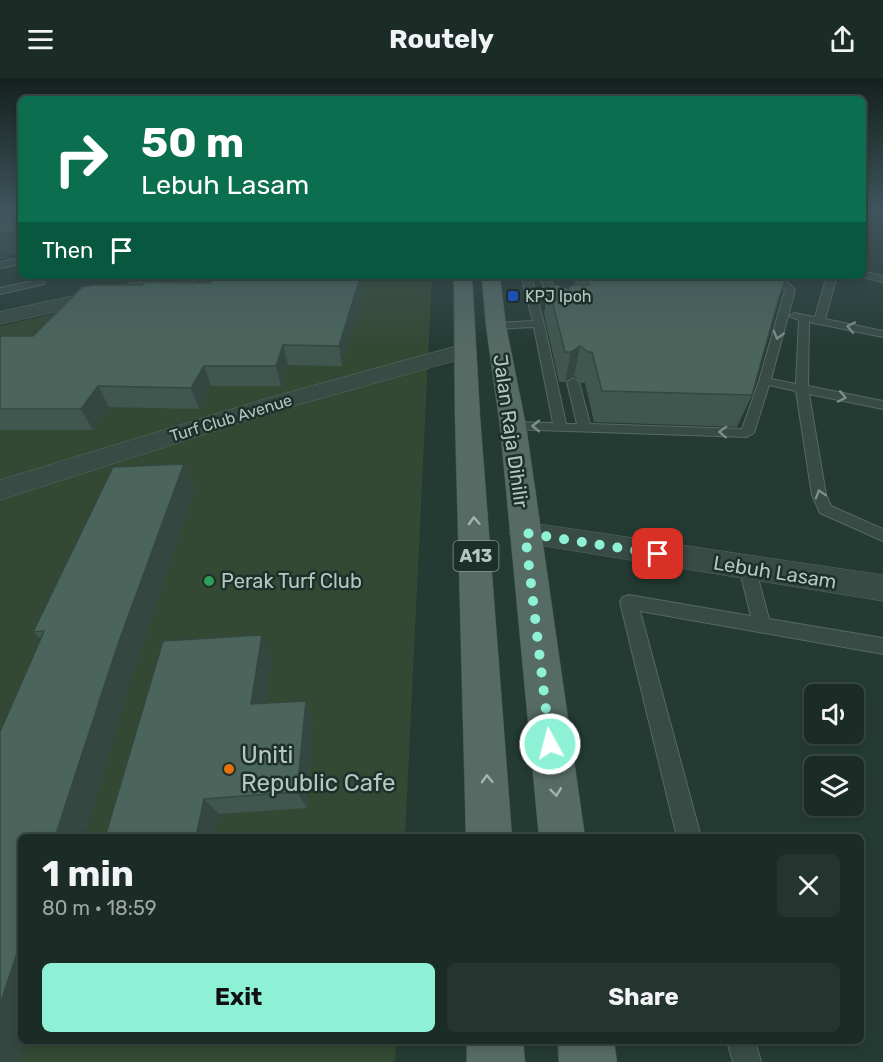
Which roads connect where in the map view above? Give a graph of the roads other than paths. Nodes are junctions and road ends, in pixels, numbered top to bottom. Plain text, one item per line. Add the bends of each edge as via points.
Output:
1 (18, 262) edge
2 (0, 265) edge
3 (866, 269) edge
4 (42, 279) edge
5 (463, 279) edge
6 (472, 279) edge
7 (491, 279) edge
8 (527, 279) edge
9 (545, 279) edge
10 (780, 279) edge
11 (831, 279) edge
12 (883, 279) edge
13 (153, 280) edge
14 (0, 291) edge
15 (560, 314) edge
16 (784, 314) junction
17 (0, 318) edge
18 (463, 318) junction
19 (804, 318) junction
20 (819, 321) junction
21 (539, 324) junction
22 (496, 326) junction
23 (883, 334) edge
24 (464, 351) junction
25 (765, 381) junction
26 (573, 382) edge
27 (802, 388) junction
28 (883, 405) edge
29 (513, 426) junction
30 (560, 426) junction
31 (584, 428) junction
32 (0, 490) edge
33 (525, 533) junction
34 (883, 534) edge
35 (747, 567) junction
36 (883, 588) edge
37 (762, 625) junction
38 (883, 646) edge
39 (489, 834) edge
40 (562, 834) edge
41 (688, 834) edge
42 (495, 1044) edge
43 (586, 1044) edge
44 (742, 1044) edge
45 (496, 1062) edge
46 (588, 1062) edge
47 (747, 1062) edge

1 - 2 lane
3 - 12 lane
4 - 14 lane
5 - 18 main road, Jalan Raja Dihilir / A13
6 - 18 main road
7 - 22 main road, Jalan Raja Dihilir / A13
8 - 21 lane
9 - 15 lane
10 - 16 lane via 790,290
11 - 20 lane
13 - 17 street
16 - 19 lane
16 -> 25 lane
18 - 24 main road, Jalan Raja Dihilir / A13
19 - 20 lane
19 - 27 lane
23 -> 20 lane
21 - 22 lane
21 - 30 lane
22 - 29 main road, Jalan Raja Dihilir / A13
24 - 32 street, Turf Club Avenue via 274,404
39 -> 24 main road, Jalan Raja Dihilir / A13 via 485,696
25 - 27 lane
25 -> 31 lane via 747,433
26 - 31 lane
27 -> 28 lane
34 -> 27 lane via 825,508 819,495
30 -> 29 lane
29 - 33 main road, Jalan Raja Dihilir / A13
30 - 31 lane
33 - 35 street, Lebuh Lasam
33 -> 40 main road, Jalan Raja Dihilir / A13
35 - 36 street, Lebuh Lasam
35 - 37 lane
37 - 38 lane
37 - 41 lane via 629,602
42 - 45 main road
43 - 46 main road
44 - 47 lane

